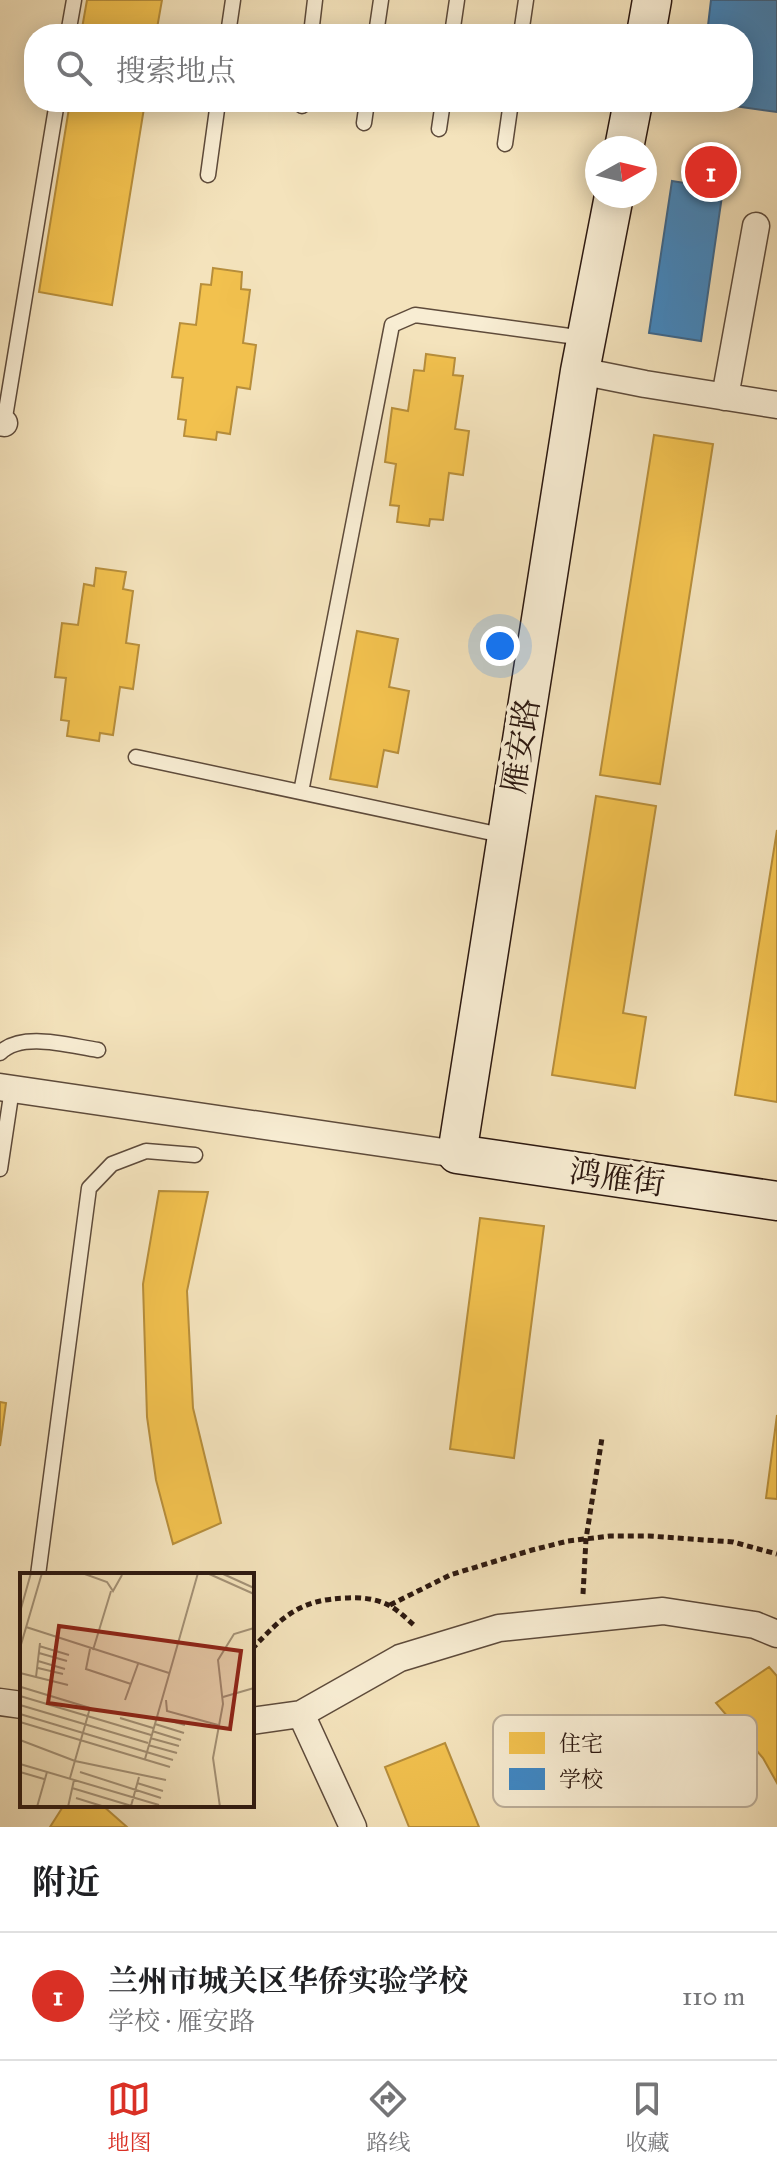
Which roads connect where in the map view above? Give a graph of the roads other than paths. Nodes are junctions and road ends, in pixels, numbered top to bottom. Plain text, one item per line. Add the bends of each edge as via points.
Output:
1 (74, 0) edge
2 (233, 0) edge
3 (315, 0) edge
4 (381, 0) edge
5 (457, 0) edge
6 (526, 0) edge
7 (652, 0) edge
8 (70, 24) edge
9 (229, 24) edge
10 (312, 24) edge
11 (377, 24) edge
12 (453, 24) edge
13 (522, 24) edge
14 (648, 24) edge
15 (55, 112) edge
16 (217, 112) edge
17 (366, 112) edge
18 (442, 112) edge
19 (510, 112) edge
20 (631, 112) edge
21 (364, 123) dead end
22 (439, 129) dead end
23 (626, 136) edge
24 (505, 144) dead end
25 (208, 175) dead end
26 (612, 208) edge
27 (756, 226) dead end
28 (583, 355) junction
29 (725, 397) junction
30 (777, 405) edge
31 (2, 423) edge
32 (136, 757) dead end
33 (301, 792) junction
34 (507, 836) junction
35 (98, 1050) dead end
36 (0, 1053) edge
37 (6, 1088) edge
38 (457, 1154) junction
39 (195, 1155) dead end
40 (0, 1169) edge
41 (777, 1201) edge
42 (38, 1573) edge
43 (777, 1634) edge
44 (301, 1714) junction
45 (254, 1721) edge
46 (353, 1827) edge

1 - 8 lane
2 - 9 lane
3 - 10 lane
4 - 11 lane
5 - 12 lane
6 - 13 lane
7 - 14 street
15 - 31 lane
16 - 25 lane
17 - 21 lane
18 - 22 lane
19 - 24 lane
20 - 23 street
26 - 28 street, 雁安路
27 - 29 street
28 - 29 street via 645,384
28 - 33 lane via 415,315 392,325
28 - 34 street, 雁安路
29 - 30 street
32 - 33 lane
33 - 34 lane
34 - 38 street, 雁安路
35 - 36 lane via 37,1041 7,1046
37 - 38 street
37 - 40 lane
38 - 41 street, 鸿雁街
39 - 42 lane via 146,1151 112,1164 89,1188
43 - 44 street via 755,1625 663,1611 499,1628 400,1658
44 - 45 street
44 - 46 street

